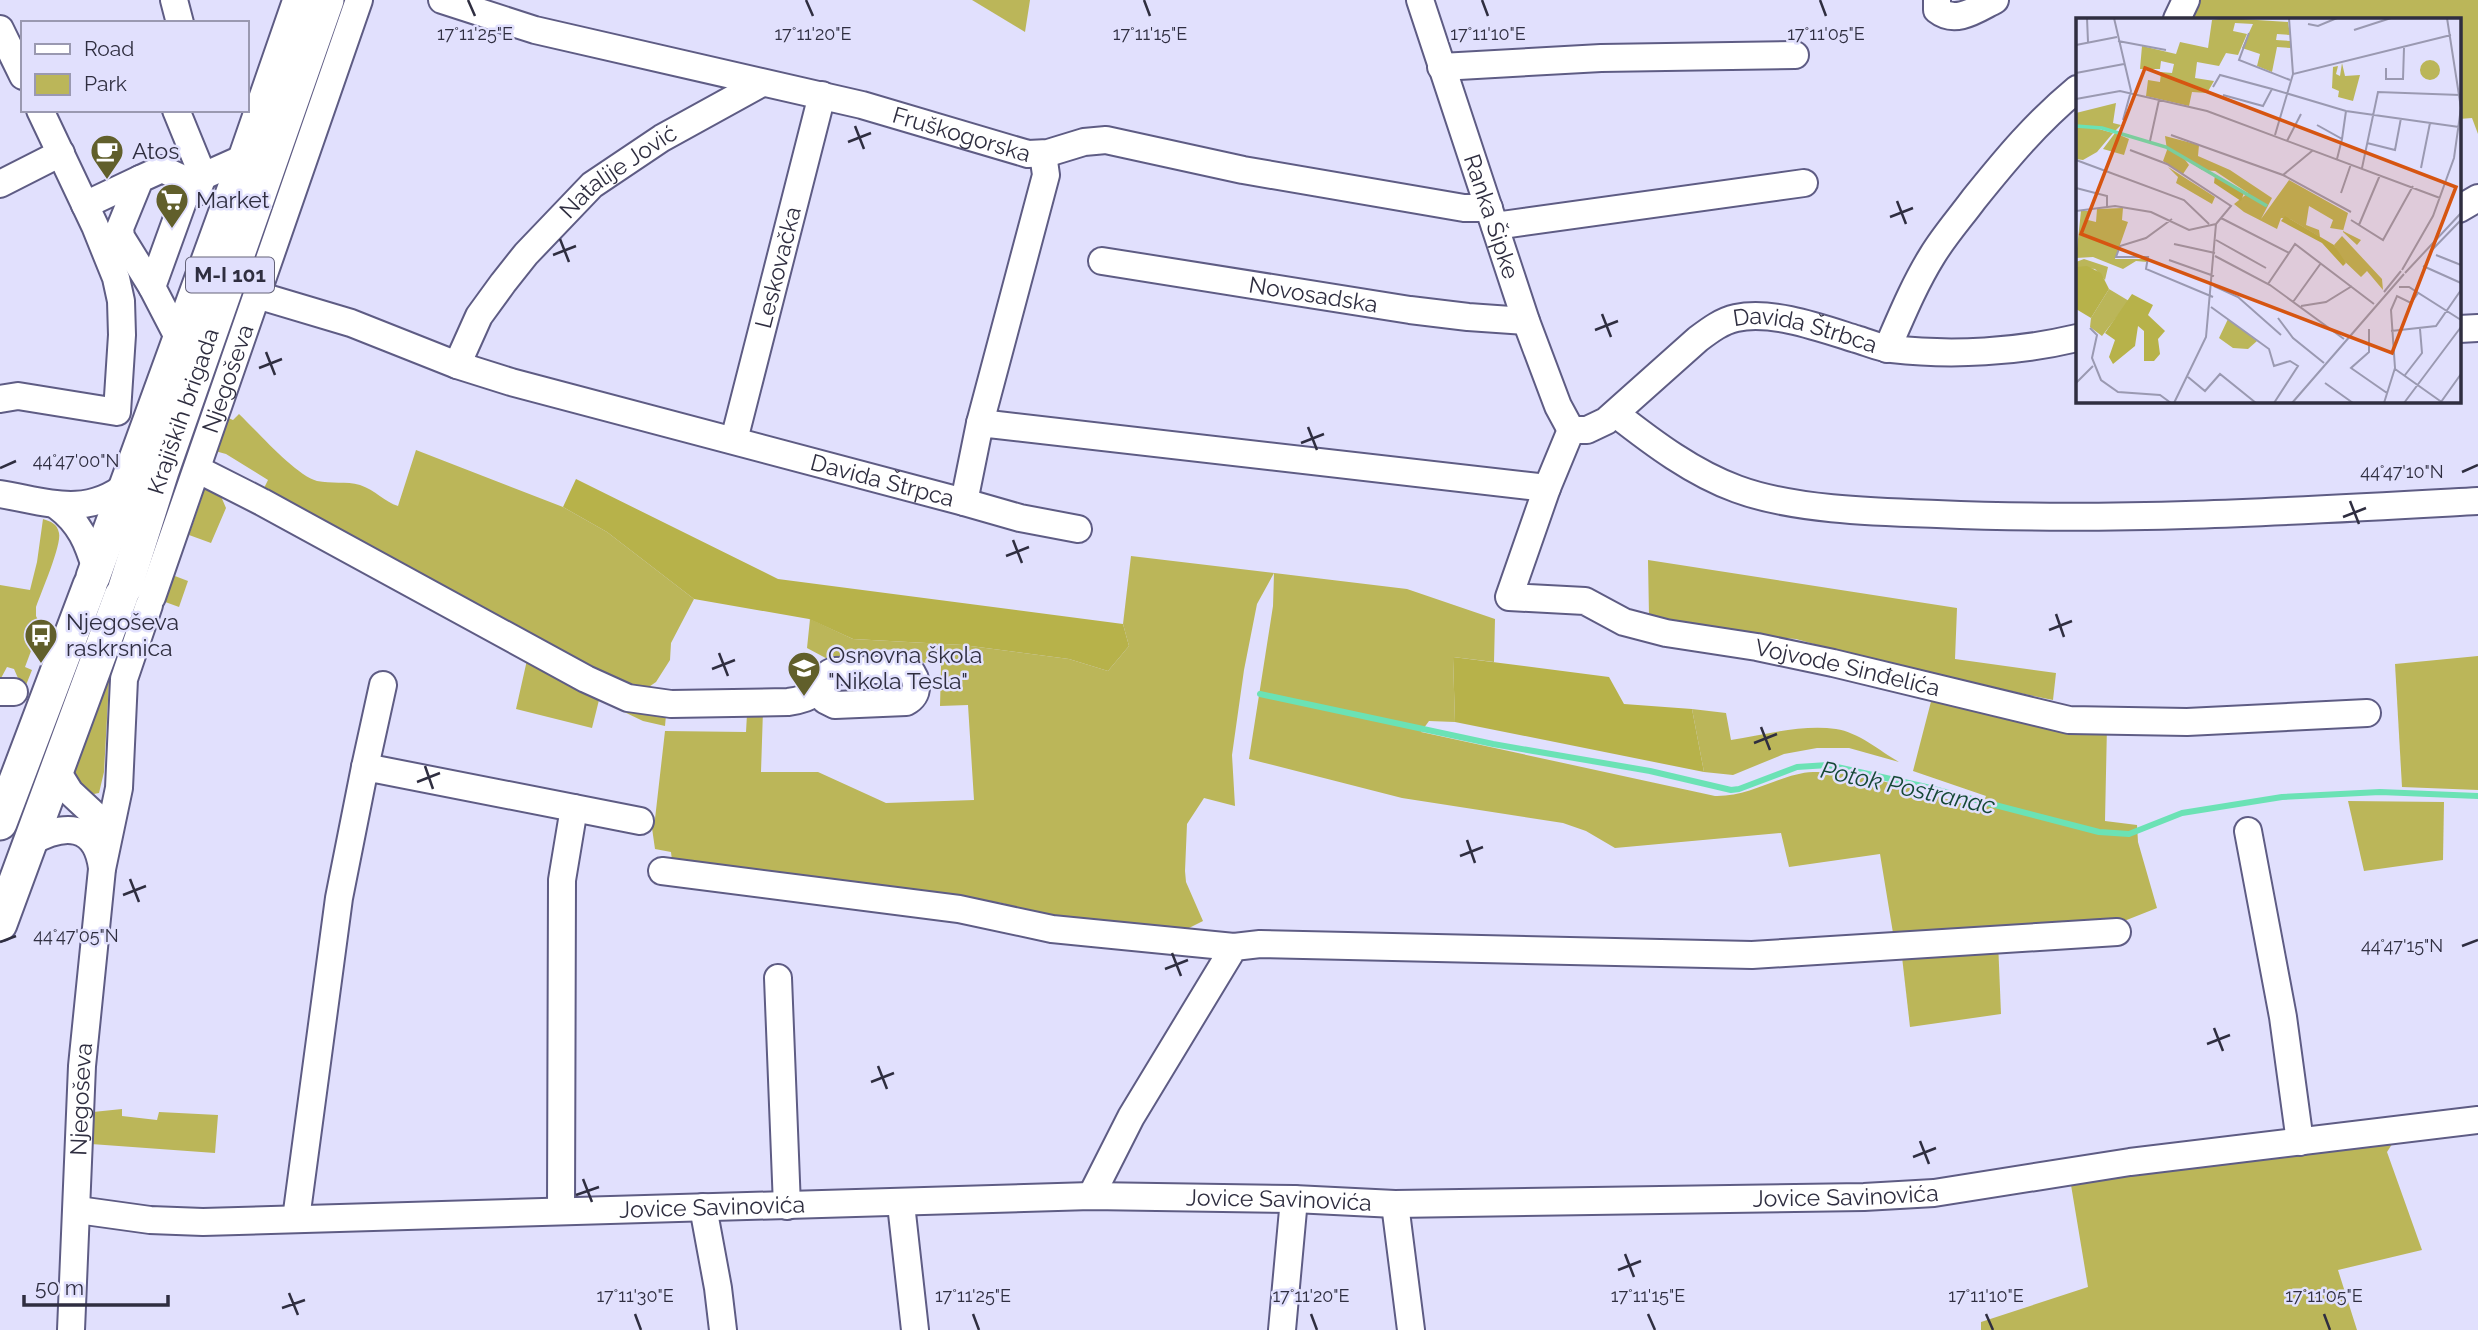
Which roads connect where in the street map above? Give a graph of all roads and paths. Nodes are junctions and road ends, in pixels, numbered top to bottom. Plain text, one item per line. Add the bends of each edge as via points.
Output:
1 (174, 0) edge
2 (300, 0) edge
3 (327, 0) edge
4 (359, 0) edge
5 (442, 0) edge
6 (1420, 0) edge
7 (1937, 0) edge
8 (1995, 0) edge
9 (2186, 0) edge
10 (2177, 18) edge
11 (179, 21) edge
12 (0, 29) edge
13 (1795, 55) dead end
14 (1441, 67) junction
15 (21, 72) edge
16 (762, 83) junction
17 (2076, 90) edge
18 (822, 95) junction
19 (41, 112) edge
20 (176, 112) edge
21 (190, 112) edge
22 (61, 153) junction
23 (1043, 154) junction
24 (246, 157) junction
25 (203, 176) junction
26 (140, 179) junction
27 (1804, 183) dead end
28 (0, 184) edge
29 (2478, 198) edge
30 (85, 205) junction
31 (2460, 208) edge
32 (1492, 217) junction
33 (1102, 261) dead end
34 (155, 292) junction
35 (257, 295) junction
36 (1526, 321) junction
37 (2478, 328) edge
38 (2460, 329) edge
39 (2076, 338) edge
40 (179, 339) junction
41 (1887, 349) junction
42 (457, 365) junction
43 (0, 399) edge
44 (1616, 414) junction
45 (980, 423) junction
46 (1571, 430) junction
47 (734, 440) junction
48 (197, 470) junction
49 (127, 485) junction
50 (1547, 488) junction
51 (0, 494) edge
52 (2478, 501) edge
53 (964, 502) junction
54 (57, 506) junction
55 (1078, 529) dead end
56 (93, 577) junction
57 (137, 596) junction
58 (383, 685) dead end
59 (815, 696) dead end
60 (2367, 713) dead end
61 (365, 767) junction
62 (57, 771) junction
63 (574, 808) junction
64 (640, 821) dead end
65 (0, 823) edge
66 (2248, 831) dead end
67 (31, 842) junction
68 (104, 858) junction
69 (662, 872) dead end
70 (1, 925) edge
71 (2117, 932) dead end
72 (1234, 947) junction
73 (778, 978) dead end
74 (2478, 1120) edge
75 (2300, 1142) junction
76 (1091, 1196) junction
77 (1294, 1199) junction
78 (901, 1204) junction
79 (1395, 1204) junction
80 (787, 1206) junction
81 (703, 1207) junction
82 (78, 1210) junction
83 (561, 1211) junction
84 (296, 1219) junction
85 (71, 1330) edge
86 (723, 1330) edge
87 (915, 1330) edge
88 (1282, 1330) edge
89 (1411, 1330) edge

1 - 11 street
2 - 24 main road, Krajiških brigada / M-I 101
3 - 57 main road, Krajiških brigada / M-I 101 via 162,471
4 - 35 street, Njegoševa
5 - 16 street, Fruškogorska via 535,30
6 - 14 street, Ranka Šipke
7 - 8 street via 1937,10 1950,17
9 - 10 street
12 - 15 street
13 - 14 street via 1601,58
14 - 32 street, Ranka Šipke
16 - 18 street, Fruškogorska
16 - 42 street, Natalije Jović via 662,138 593,185 503,283 479,316
17 - 41 street via 2018,143 1944,239 1914,289
18 - 23 street, Fruškogorska via 1028,155
18 - 47 street, Leskovačka
19 - 22 street
20 - 25 street
21 - 25 street
22 - 28 street
22 - 30 street
23 - 32 street, Fruškogorska via 1106,140
23 - 45 street, Davida Štrpca via 1046,175
24 - 25 street
24 - 40 main road, Krajiških brigada / M-I 101
25 - 26 street via 162,169
25 - 34 street
26 - 30 street
26 - 34 street via 120,228 121,237
27 - 32 street, Fruškogorska
29 - 31 street
30 - 43 street via 109,257 121,301 117,412 18,396
32 - 36 street, Ranka Šipke
33 - 36 street, Novosadska via 1410,310
34 - 40 street
35 - 42 street, Davida Štrpca via 351,323
35 - 48 street, Njegoševa
36 - 46 street, Ranka Šipke
37 - 38 street
39 - 41 street, Davida Štrbca via 1993,350
40 - 49 main road, Krajiških brigada / M-I 101
41 - 44 street, Davida Štrbca via 1801,323 1737,318 1698,338
42 - 47 street, Davida Štrpca via 594,406
44 - 46 street, Davida Štrbca via 1596,427
44 - 52 street via 1658,446 1738,489 1820,506 2098,518
45 - 50 street
45 - 53 street, Davida Štrpca
46 - 50 street, Vojvode Sinđelića
47 - 53 street, Davida Štrpca
48 - 57 street, Njegoševa
48 - 59 street via 606,690 671,704 769,704
49 - 54 street via 99,502
49 - 56 main road, Krajiških brigada / M-I 101
50 - 60 street, Vojvode Sinđelića via 1509,597 1585,601 1624,622 1665,633 1833,663 2069,719 2187,723
51 - 54 street
53 - 55 street via 1020,519
54 - 56 street via 79,526
56 - 65 main road, Krajiških brigada / M-I 101
57 - 62 main road, Krajiških brigada / M-I 101
57 - 68 street, Njegoševa via 124,679 119,788
58 - 61 street
61 - 63 street
61 - 84 street via 339,898
62 - 67 main road, Krajiških brigada / M-I 101
62 - 68 street, Njegoševa via 70,792 99,819
63 - 64 street
63 - 83 street via 562,880
66 - 75 street via 2283,1017
67 - 68 street via 62,829 78,832
67 - 70 main road, Krajiških brigada / M-I 101
68 - 82 street, Njegoševa via 82,1066
69 - 72 street via 959,909 1052,929
71 - 72 street via 1752,955 1274,944
72 - 76 street via 1137,1106
73 - 80 street
74 - 75 street, Jovice Savinovića
75 - 79 street, Jovice Savinovića via 2130,1162 1934,1193
76 - 77 street, Jovice Savinovića
76 - 78 street, Jovice Savinovića
77 - 79 street, Jovice Savinovića
77 - 88 street
78 - 80 street, Jovice Savinovića
78 - 87 street
79 - 89 street
80 - 81 street, Jovice Savinovića
81 - 83 street, Jovice Savinovića
81 - 86 street
82 - 84 street, Jovice Savinovića via 190,1222
82 - 85 street, Njegoševa
83 - 84 street, Jovice Savinovića

